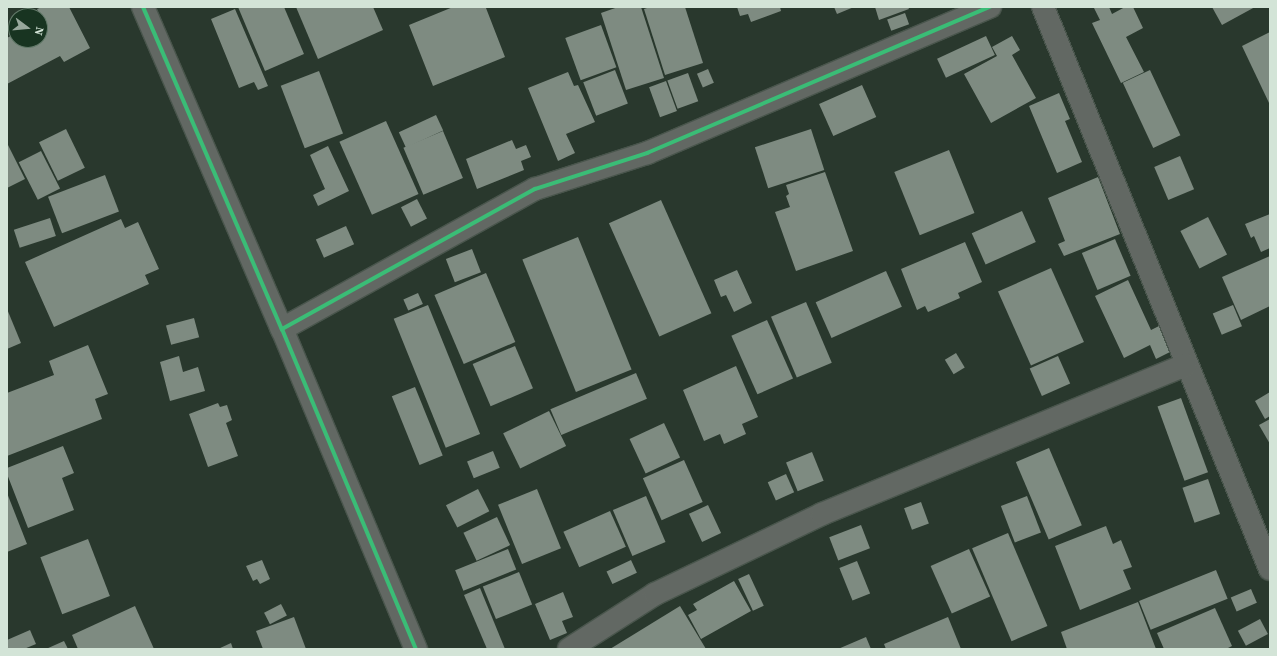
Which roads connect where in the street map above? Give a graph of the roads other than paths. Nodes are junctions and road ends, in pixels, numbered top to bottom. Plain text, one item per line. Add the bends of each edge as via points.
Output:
1 (143, 7) edge
2 (990, 7) edge
3 (1042, 7) edge
4 (282, 329) junction
5 (1186, 365) junction
6 (1270, 569) edge
7 (416, 649) edge
8 (569, 649) edge

1 - 4 street
2 - 4 street via 647,153 535,189
3 - 5 street
4 - 7 street
5 - 6 street
5 - 8 street via 822,514 655,594

